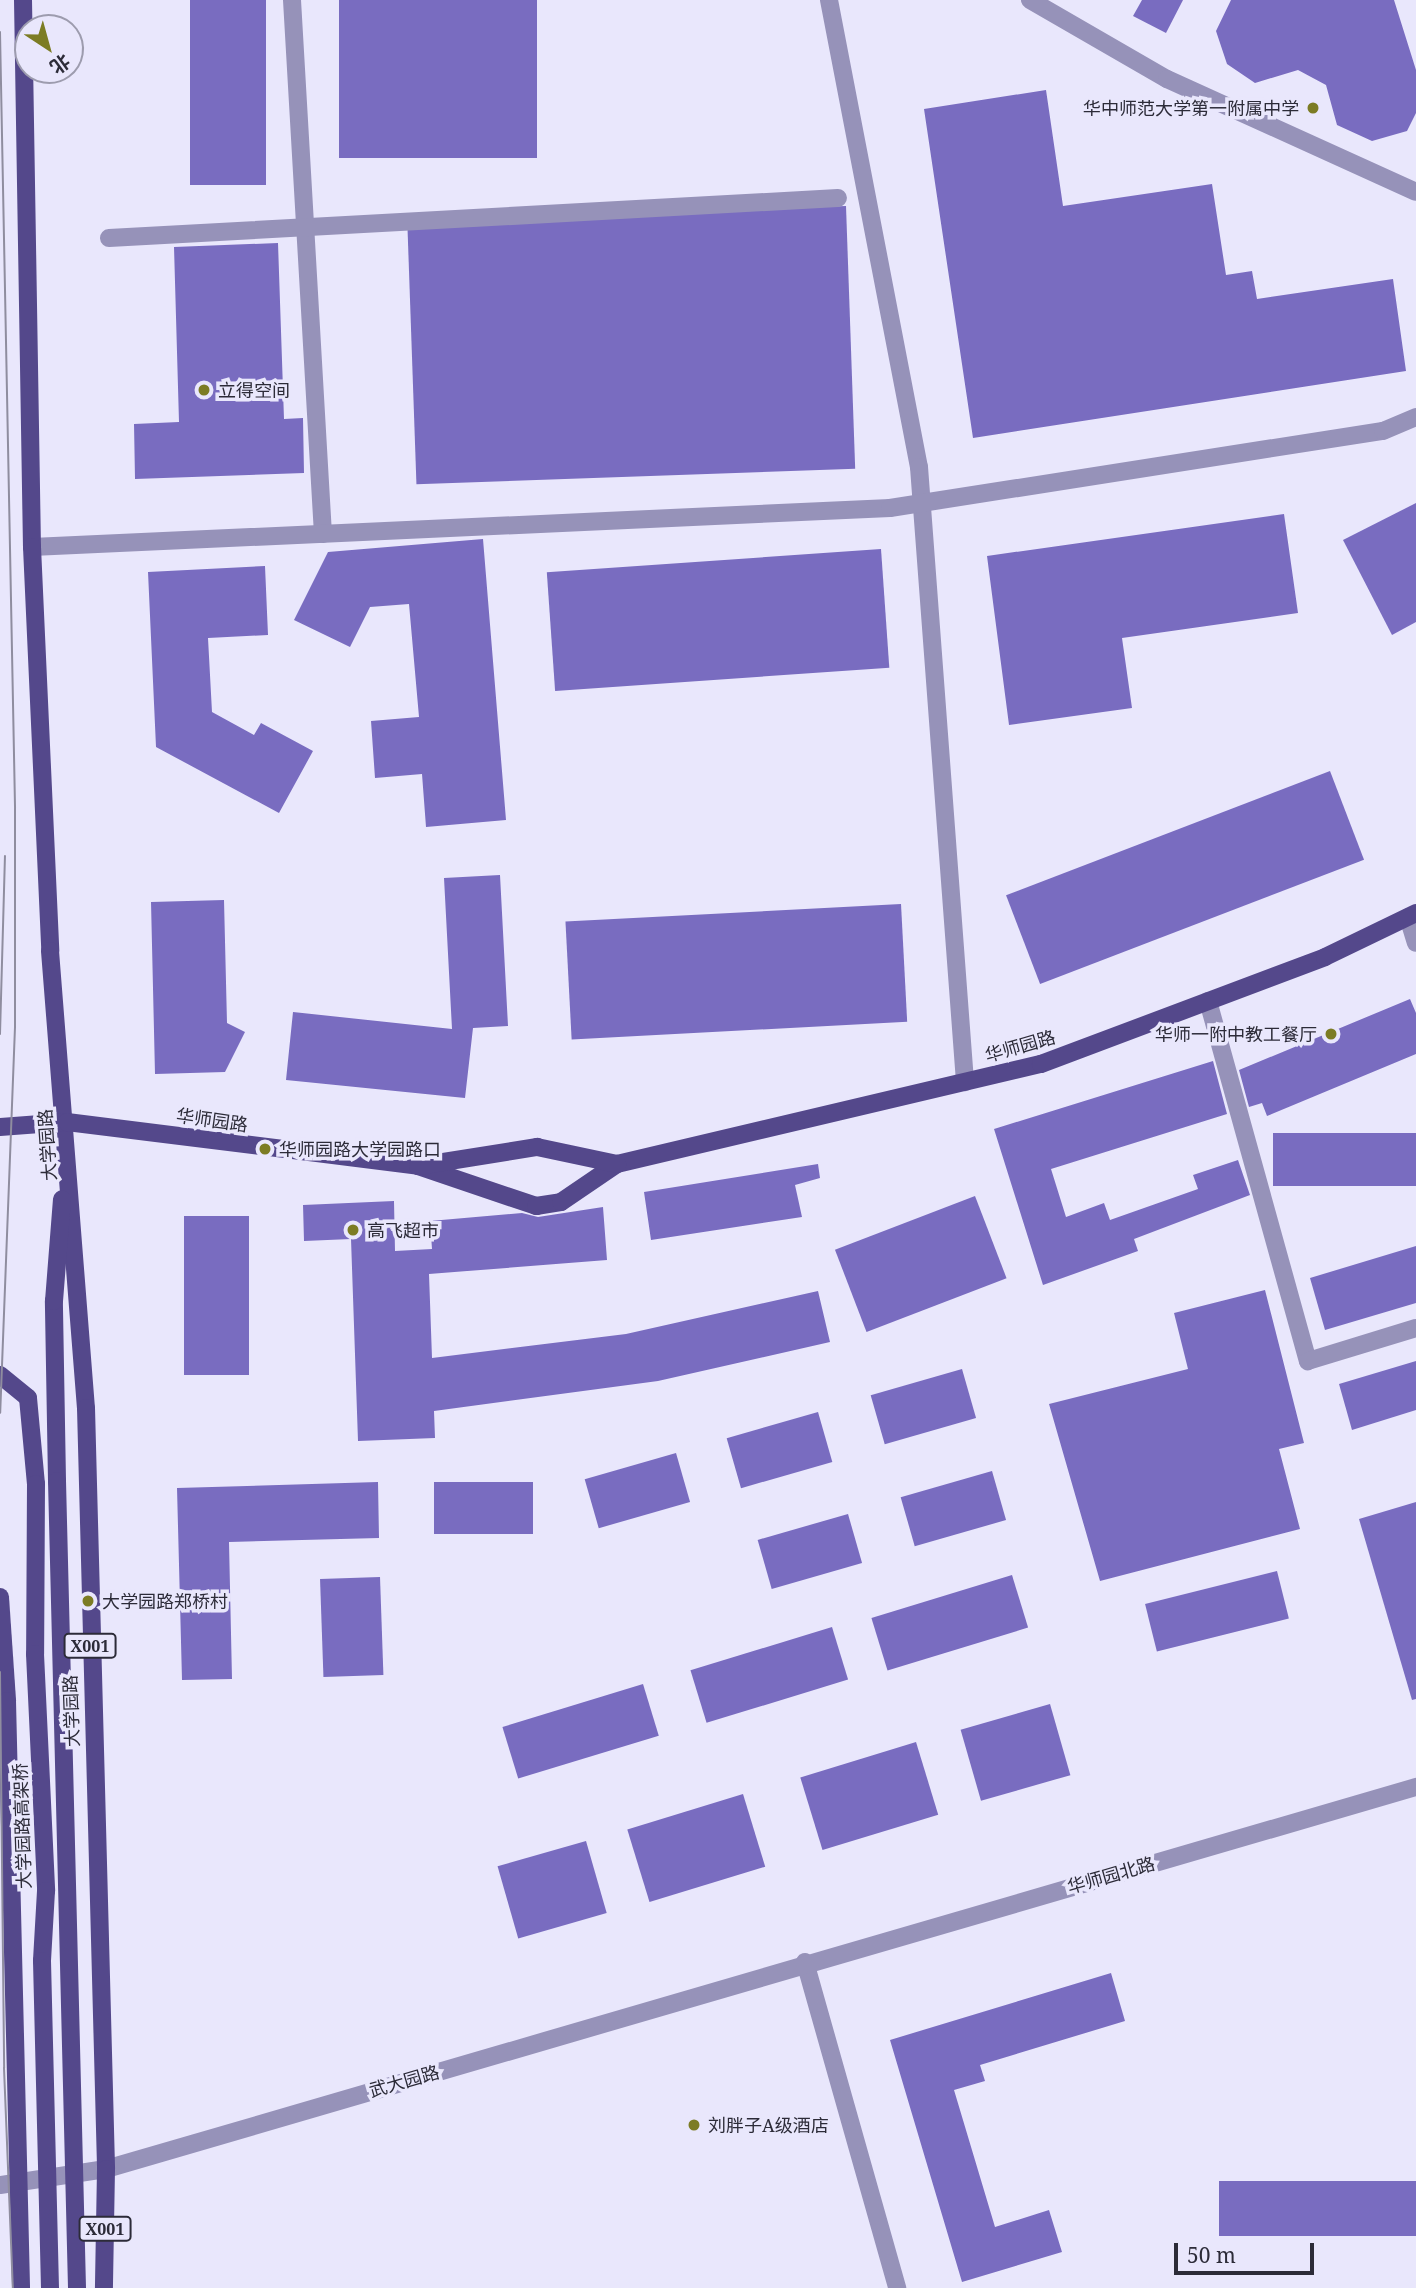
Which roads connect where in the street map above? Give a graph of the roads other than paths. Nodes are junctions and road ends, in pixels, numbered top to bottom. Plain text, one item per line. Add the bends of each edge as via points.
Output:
1 (23, 0) edge
2 (292, 0) edge
3 (829, 0) edge
4 (1030, 0) edge
5 (1416, 192) edge
6 (838, 198) dead end
7 (305, 227) junction
8 (109, 238) dead end
9 (1416, 417) edge
10 (923, 502) junction
11 (323, 534) junction
12 (32, 547) junction
13 (1412, 915) edge
14 (1416, 943) edge
15 (1208, 1001) junction
16 (965, 1082) junction
17 (67, 1122) junction
18 (0, 1127) edge
19 (617, 1164) junction
20 (418, 1166) junction
21 (1416, 1328) edge
22 (0, 1375) edge
23 (0, 1597) edge
24 (1416, 1787) edge
25 (805, 1962) junction
26 (106, 2169) junction
27 (8, 2184) edge
28 (21, 2288) edge
29 (50, 2288) edge
30 (77, 2288) edge
31 (104, 2288) edge
32 (897, 2288) edge

1 - 12 main road, 大学园路 / X001
2 - 7 street
3 - 10 street
4 - 5 street via 1167,79
6 - 7 street
7 - 8 street
7 - 11 street
9 - 10 street via 1383,431
10 - 11 street
10 - 16 street
11 - 12 street
12 - 17 main road, 大学园路 / X001 via 50,951
13 - 14 street
13 - 15 main road, 华师园路 via 1325,957
15 - 16 main road, 华师园路 via 1041,1064
15 - 21 street via 1308,1361
16 - 19 main road, 华师园路
17 - 18 main road, 华师园路
17 - 20 main road, 华师园路
17 - 26 main road, 大学园路 / X001 via 86,1408
17 - 30 main road, 大学园路 / X001, bridge via 54,1301
19 - 20 main road via 537,1147
19 - 20 main road via 561,1202 536,1206
22 - 29 main road, 大学园路高架桥, bridge via 28,1398 36,1484 35,1654 46,1891 42,1961
23 - 27 main road via 7,1702
24 - 25 street, 华师园北路
25 - 26 street, 武大园路
25 - 32 street
26 - 27 street, 武大园路
26 - 31 main road, 大学园路 / X001
27 - 28 main road

